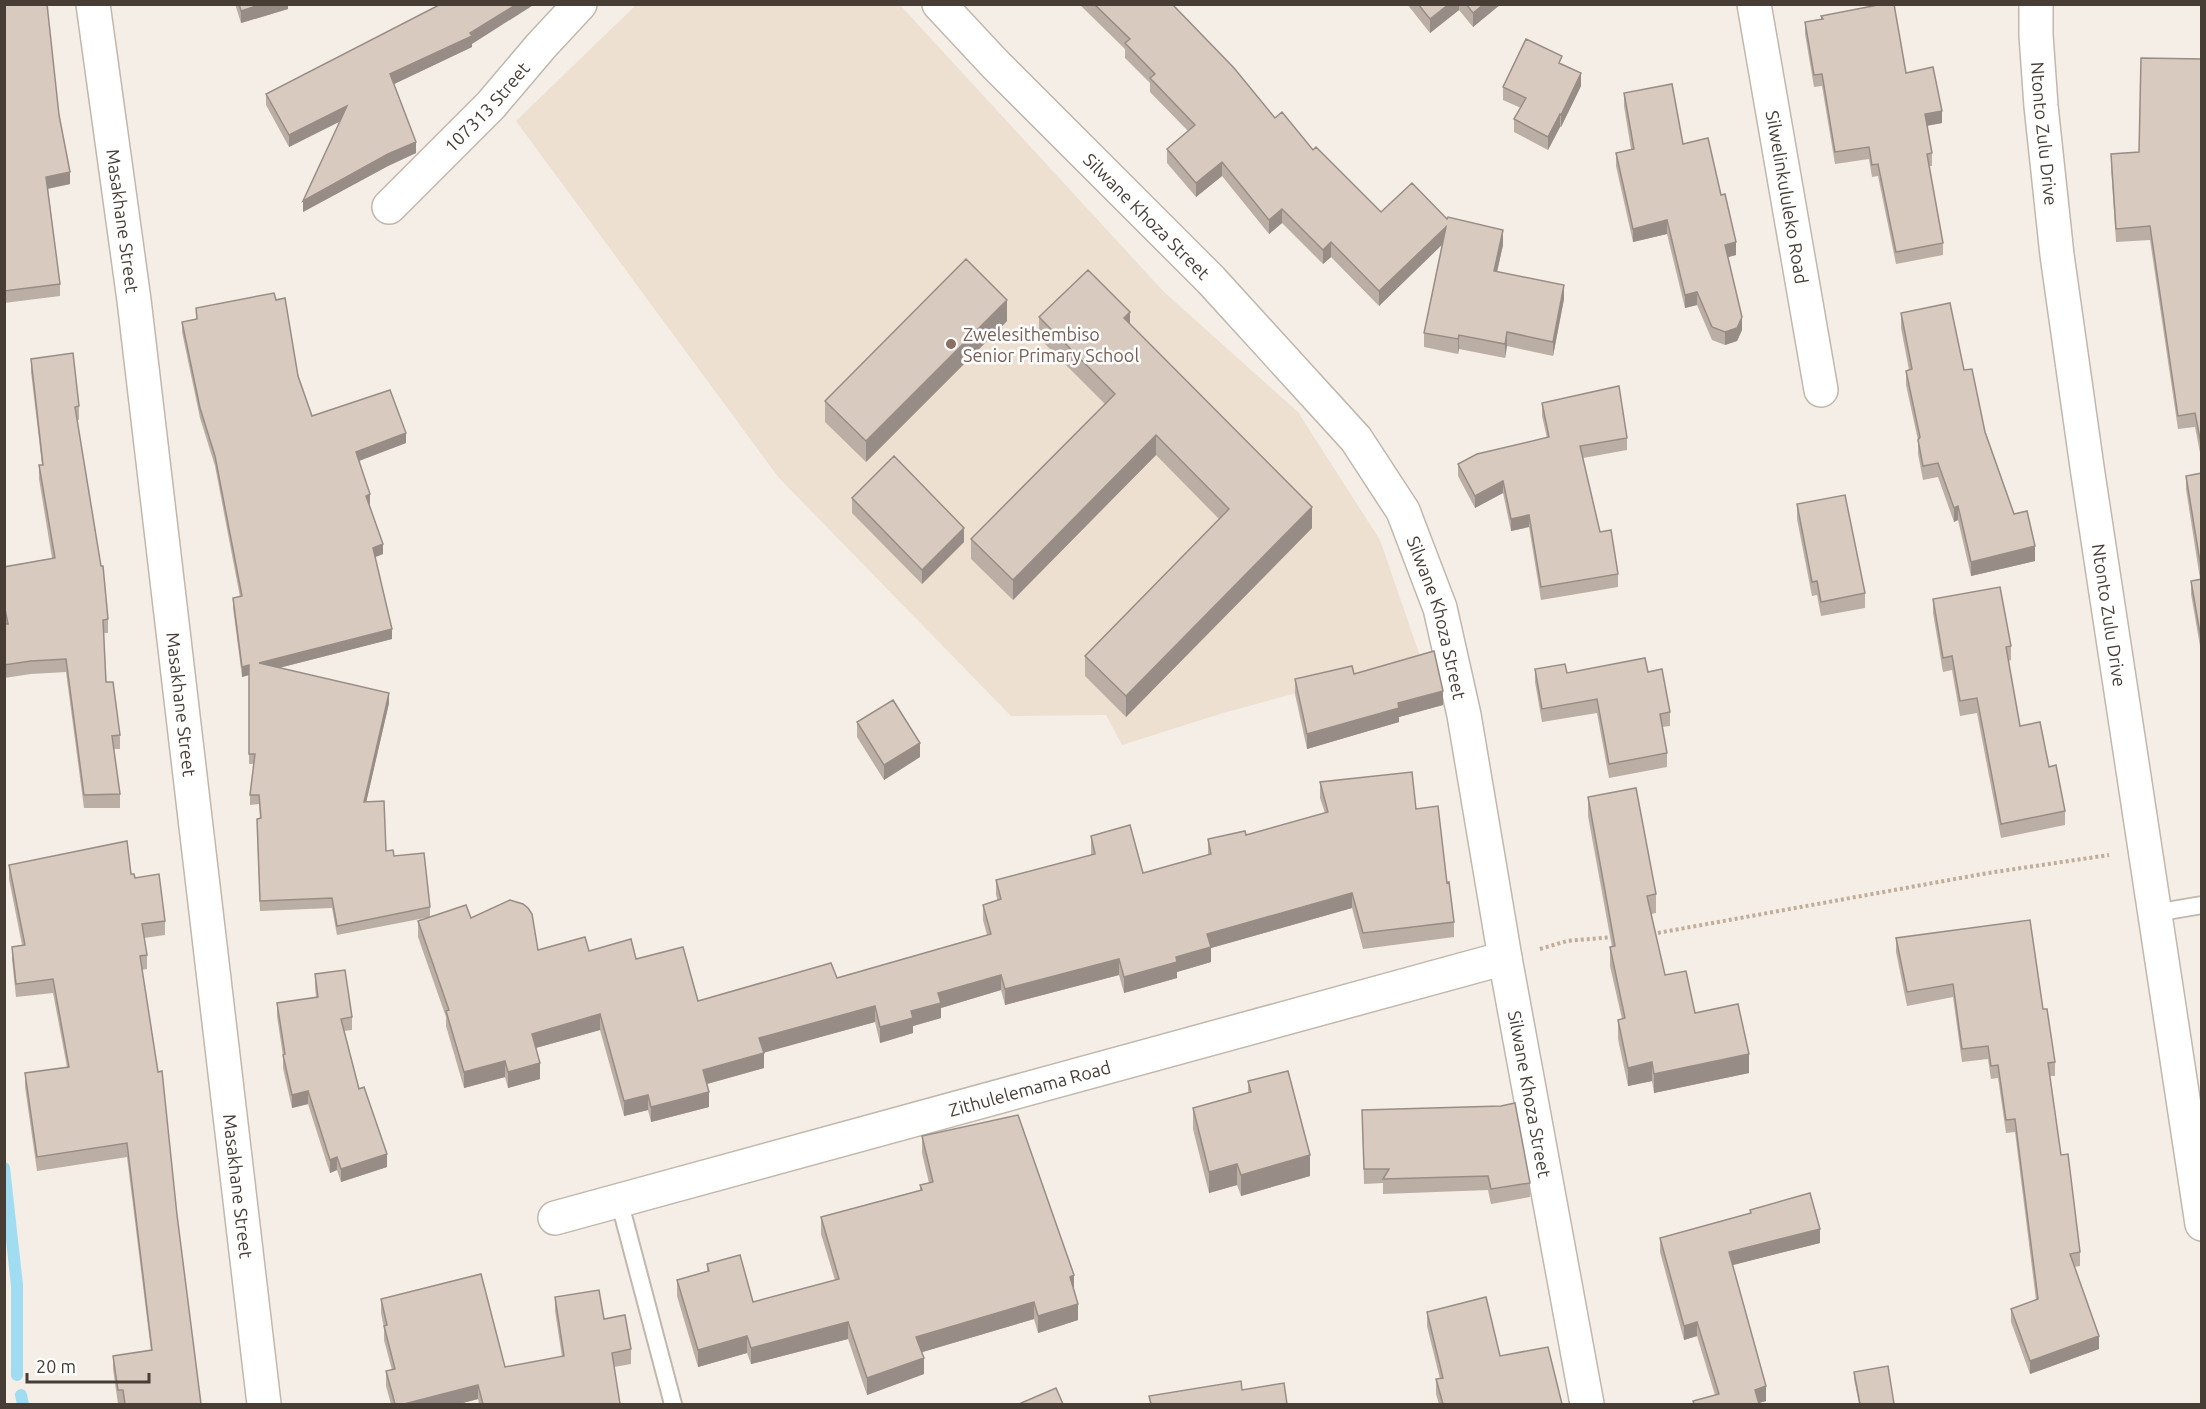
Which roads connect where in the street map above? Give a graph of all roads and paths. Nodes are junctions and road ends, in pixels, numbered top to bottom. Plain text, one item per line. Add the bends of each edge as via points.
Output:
1 (93, 4) edge
2 (580, 4) edge
3 (939, 4) edge
4 (1754, 4) edge
5 (2036, 4) edge
6 (388, 207) dead end
7 (1821, 390) dead end
8 (2146, 850) junction
9 (2202, 905) edge
10 (2156, 913) junction
11 (1648, 935) edge
12 (1613, 937) edge
13 (1505, 958) junction
14 (619, 1200) junction
15 (555, 1218) dead end
16 (2202, 1224) edge
17 (264, 1404) edge
18 (673, 1404) edge
19 (1587, 1404) edge

1 - 17 street, Masakhane Street via 137,324
2 - 6 street, 107313 Street via 491,105
3 - 13 street, Silwane Khoza Street via 1211,280 1356,439 1403,512 1440,608 1464,715
4 - 7 street, Silwelinkululeko Road
5 - 8 street, Ntonto Zulu Drive via 2041,106 2057,255
8 - 10 street, Ntonto Zulu Drive
8 - 11 path via 1988,873
9 - 10 lane
10 - 16 street, Ntonto Zulu Drive
12 - 13 path via 1567,941
13 - 14 street, Zithulelemama Road
13 - 19 street, Silwane Khoza Street
14 - 15 street, Zithulelemama Road
14 - 18 lane

